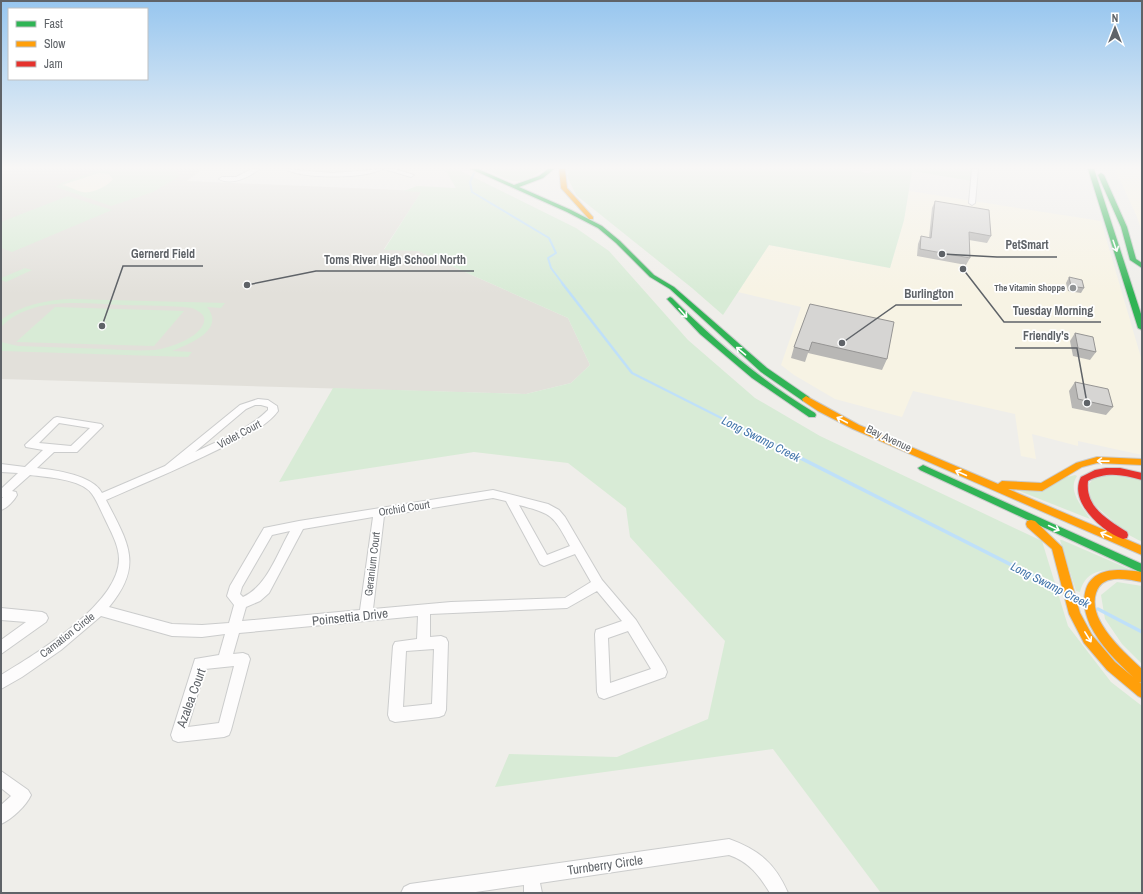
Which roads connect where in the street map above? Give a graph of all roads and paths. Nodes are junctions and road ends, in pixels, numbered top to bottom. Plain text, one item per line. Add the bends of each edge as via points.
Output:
1 (567, 211) edge
2 (585, 211) edge
3 (1106, 211) edge
4 (1117, 211) edge
5 (1126, 211) edge
6 (601, 228) junction
7 (1142, 256) edge
8 (1142, 266) edge
9 (659, 283) junction
10 (1142, 328) edge
11 (52, 448) junction
12 (894, 454) dead end
13 (1142, 462) edge
14 (915, 464) dead end
15 (1, 468) edge
16 (169, 468) junction
17 (26, 471) junction
18 (1142, 477) edge
19 (982, 482) junction
20 (2, 493) edge
21 (100, 498) junction
22 (508, 498) junction
23 (1, 506) edge
24 (1013, 510) junction
25 (379, 512) junction
26 (299, 525) junction
27 (578, 548) junction
28 (1142, 550) edge
29 (1142, 569) edge
30 (1142, 577) edge
31 (598, 584) junction
32 (241, 604) junction
33 (99, 610) junction
34 (424, 610) junction
35 (1, 614) edge
36 (366, 616) junction
37 (631, 624) junction
38 (234, 628) junction
39 (423, 644) junction
40 (1, 648) edge
41 (224, 661) junction
42 (1142, 677) edge
43 (1, 682) edge
44 (1142, 692) edge
45 (1, 779) edge
46 (1, 816) edge
47 (531, 876) junction
48 (410, 893) edge
49 (533, 893) edge
50 (779, 893) edge

1 - 6 main road, Bay Avenue
2 - 6 main road
3 -> 10 main road via 1133,288
4 - 8 main road via 1133,260
5 - 7 main road
6 - 9 main road, Bay Avenue
9 -> 12 main road, Bay Avenue via 662,290 688,319 730,360 779,396
19 -> 9 main road, Bay Avenue via 821,409 764,370 672,288
11 - 11 street via 73,450 98,426 57,420 30,445
11 - 17 street
13 -> 19 main road via 1097,460 1079,465 1042,487
14 - 24 main road, Bay Avenue
15 - 17 street, Carnation Circle
16 - 16 street, Violet Court via 266,420 273,411 272,406 266,402 257,402 243,407
16 - 21 street, Violet Court
17 - 20 street
17 - 21 street, Carnation Circle via 81,480 90,484
18 - 28 main road via 1108,469 1094,472 1084,479 1081,491 1086,503 1094,512
28 -> 19 main road, Bay Avenue
20 - 23 street via 12,495
21 - 33 street, Carnation Circle via 125,559 123,575
22 - 25 street, Orchid Court via 493,494
22 - 27 street, Orchid Court via 544,507 555,513
22 - 27 street via 544,561
24 -> 29 main road, Bay Avenue
24 -> 44 main road via 1056,547 1075,614 1088,639 1100,654
25 - 26 street, Orchid Court
25 - 36 street, Geranium Court
26 - 32 street via 265,589 256,597
26 - 32 street, Orchid Court via 268,531 236,586 233,596
27 - 31 street, Orchid Court
30 - 42 main road via 1112,575 1098,579 1090,587 1089,598 1090,611 1098,627 1111,646
31 - 34 street, Poinsettia Drive via 567,604
31 - 37 street, Orchid Court
32 - 38 street
33 - 38 street, Poinsettia Drive via 172,630
33 - 43 street, Carnation Circle via 89,620
34 - 36 street, Poinsettia Drive
34 - 39 street
35 - 40 street via 42,618
36 - 38 street, Poinsettia Drive
37 - 37 street, Orchid Court via 601,634 604,692 660,672
38 - 41 street
39 - 39 street via 441,642 439,710 395,715 400,646
41 - 41 street, Azalea Court via 243,659 224,730 178,735 200,664
45 - 46 street via 23,795
47 - 48 street, Turnberry Circle
47 - 49 street
47 - 50 street, Turnberry Circle via 729,847 749,854 764,868

